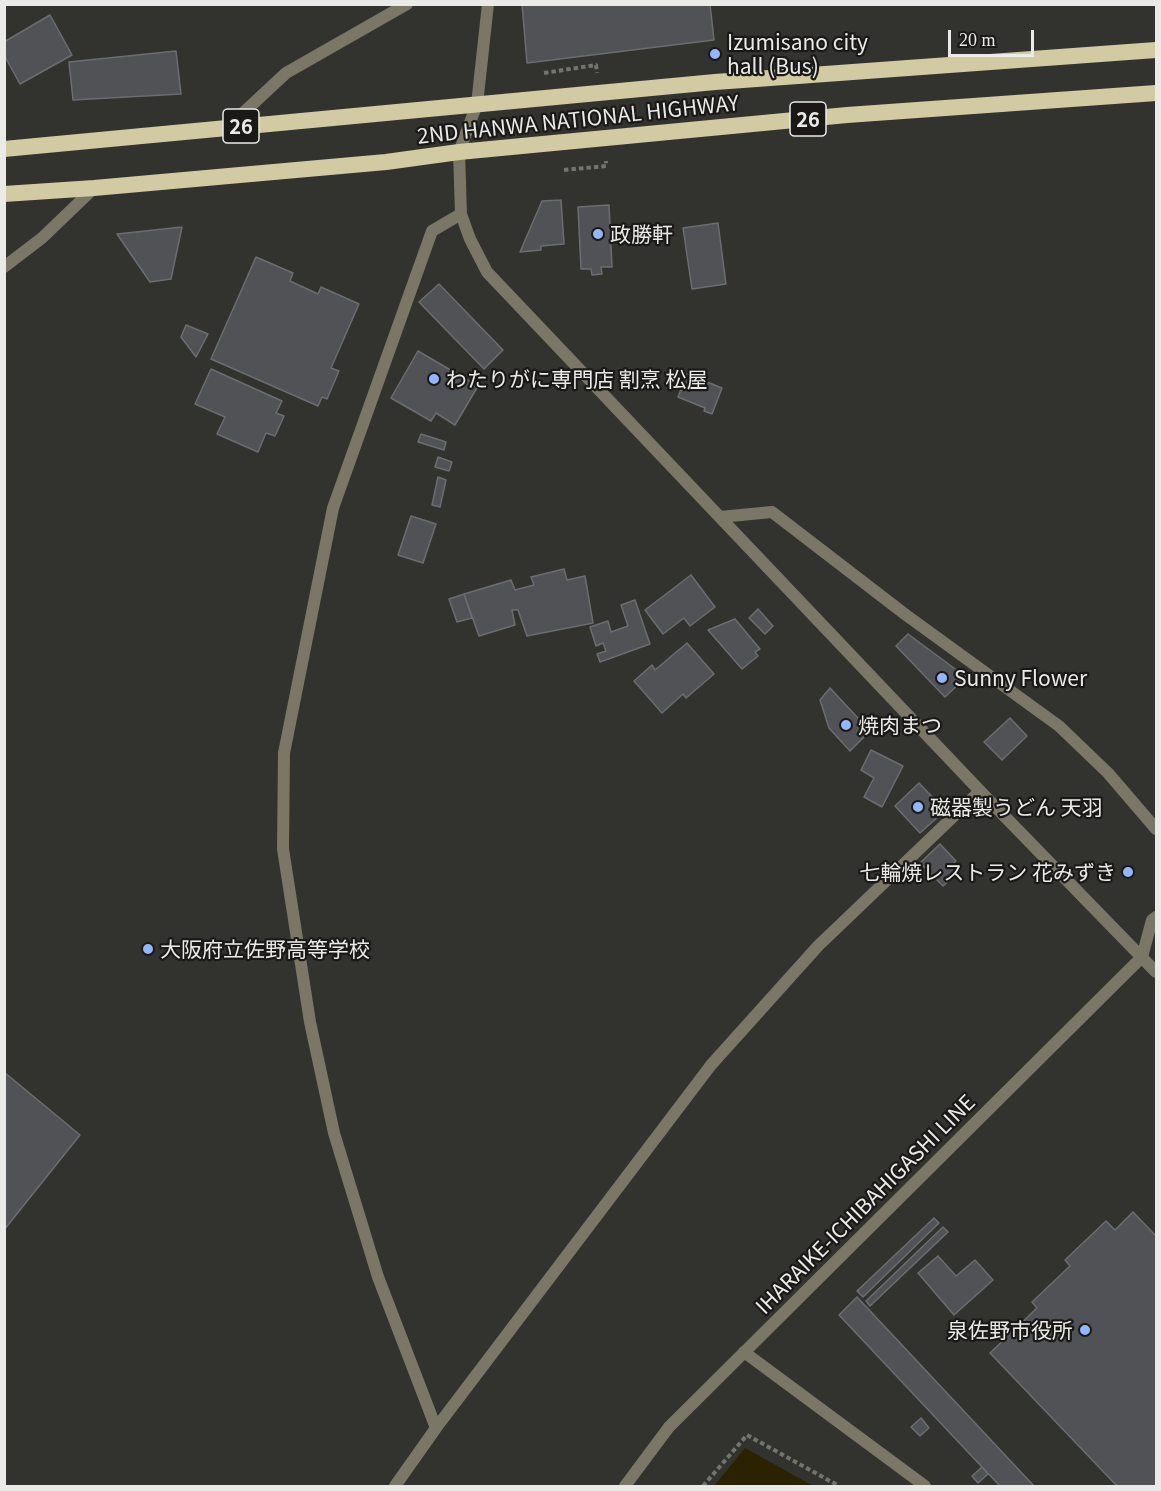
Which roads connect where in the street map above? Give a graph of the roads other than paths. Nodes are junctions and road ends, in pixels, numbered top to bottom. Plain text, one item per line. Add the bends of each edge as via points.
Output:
1 (407, 4) edge
2 (488, 4) edge
3 (1156, 50) edge
4 (1156, 93) edge
5 (477, 104) junction
6 (227, 128) junction
7 (4, 149) edge
8 (459, 152) junction
9 (94, 188) junction
10 (4, 194) edge
11 (461, 214) junction
12 (4, 267) edge
13 (720, 517) junction
14 (980, 791) junction
15 (1156, 829) edge
16 (1156, 917) edge
17 (1142, 957) junction
18 (1156, 972) edge
19 (744, 1352) junction
20 (435, 1428) junction
21 (395, 1486) edge
22 (625, 1486) edge
23 (925, 1486) edge

1 - 6 street via 286,73
2 - 5 street
3 - 5 highway, 2ND HANWA NATIONAL HIGHWAY / 26 via 715,82
4 - 8 highway, 2ND HANWA NATIONAL HIGHWAY / 26 via 847,115
5 - 6 highway, 2ND HANWA NATIONAL HIGHWAY / 26
5 - 8 street
6 - 7 highway, 2ND HANWA NATIONAL HIGHWAY / 26
8 - 9 highway, 2ND HANWA NATIONAL HIGHWAY / 26
8 - 11 street
9 - 10 highway, 2ND HANWA NATIONAL HIGHWAY / 26
9 - 12 street via 42,238
11 - 13 street via 488,272
11 - 20 street via 432,231 333,508 284,753 283,849 310,1022 334,1133 378,1277
13 - 14 street
13 - 15 street via 772,512 1059,726 1108,773
14 - 17 street
14 - 20 street via 818,946 711,1065
16 - 17 street
17 - 18 street
17 - 19 street, IHARAIKE-ICHIBAHIGASHI LINE
19 - 22 street, IHARAIKE-ICHIBAHIGASHI LINE via 669,1427
19 - 23 street
20 - 21 street

